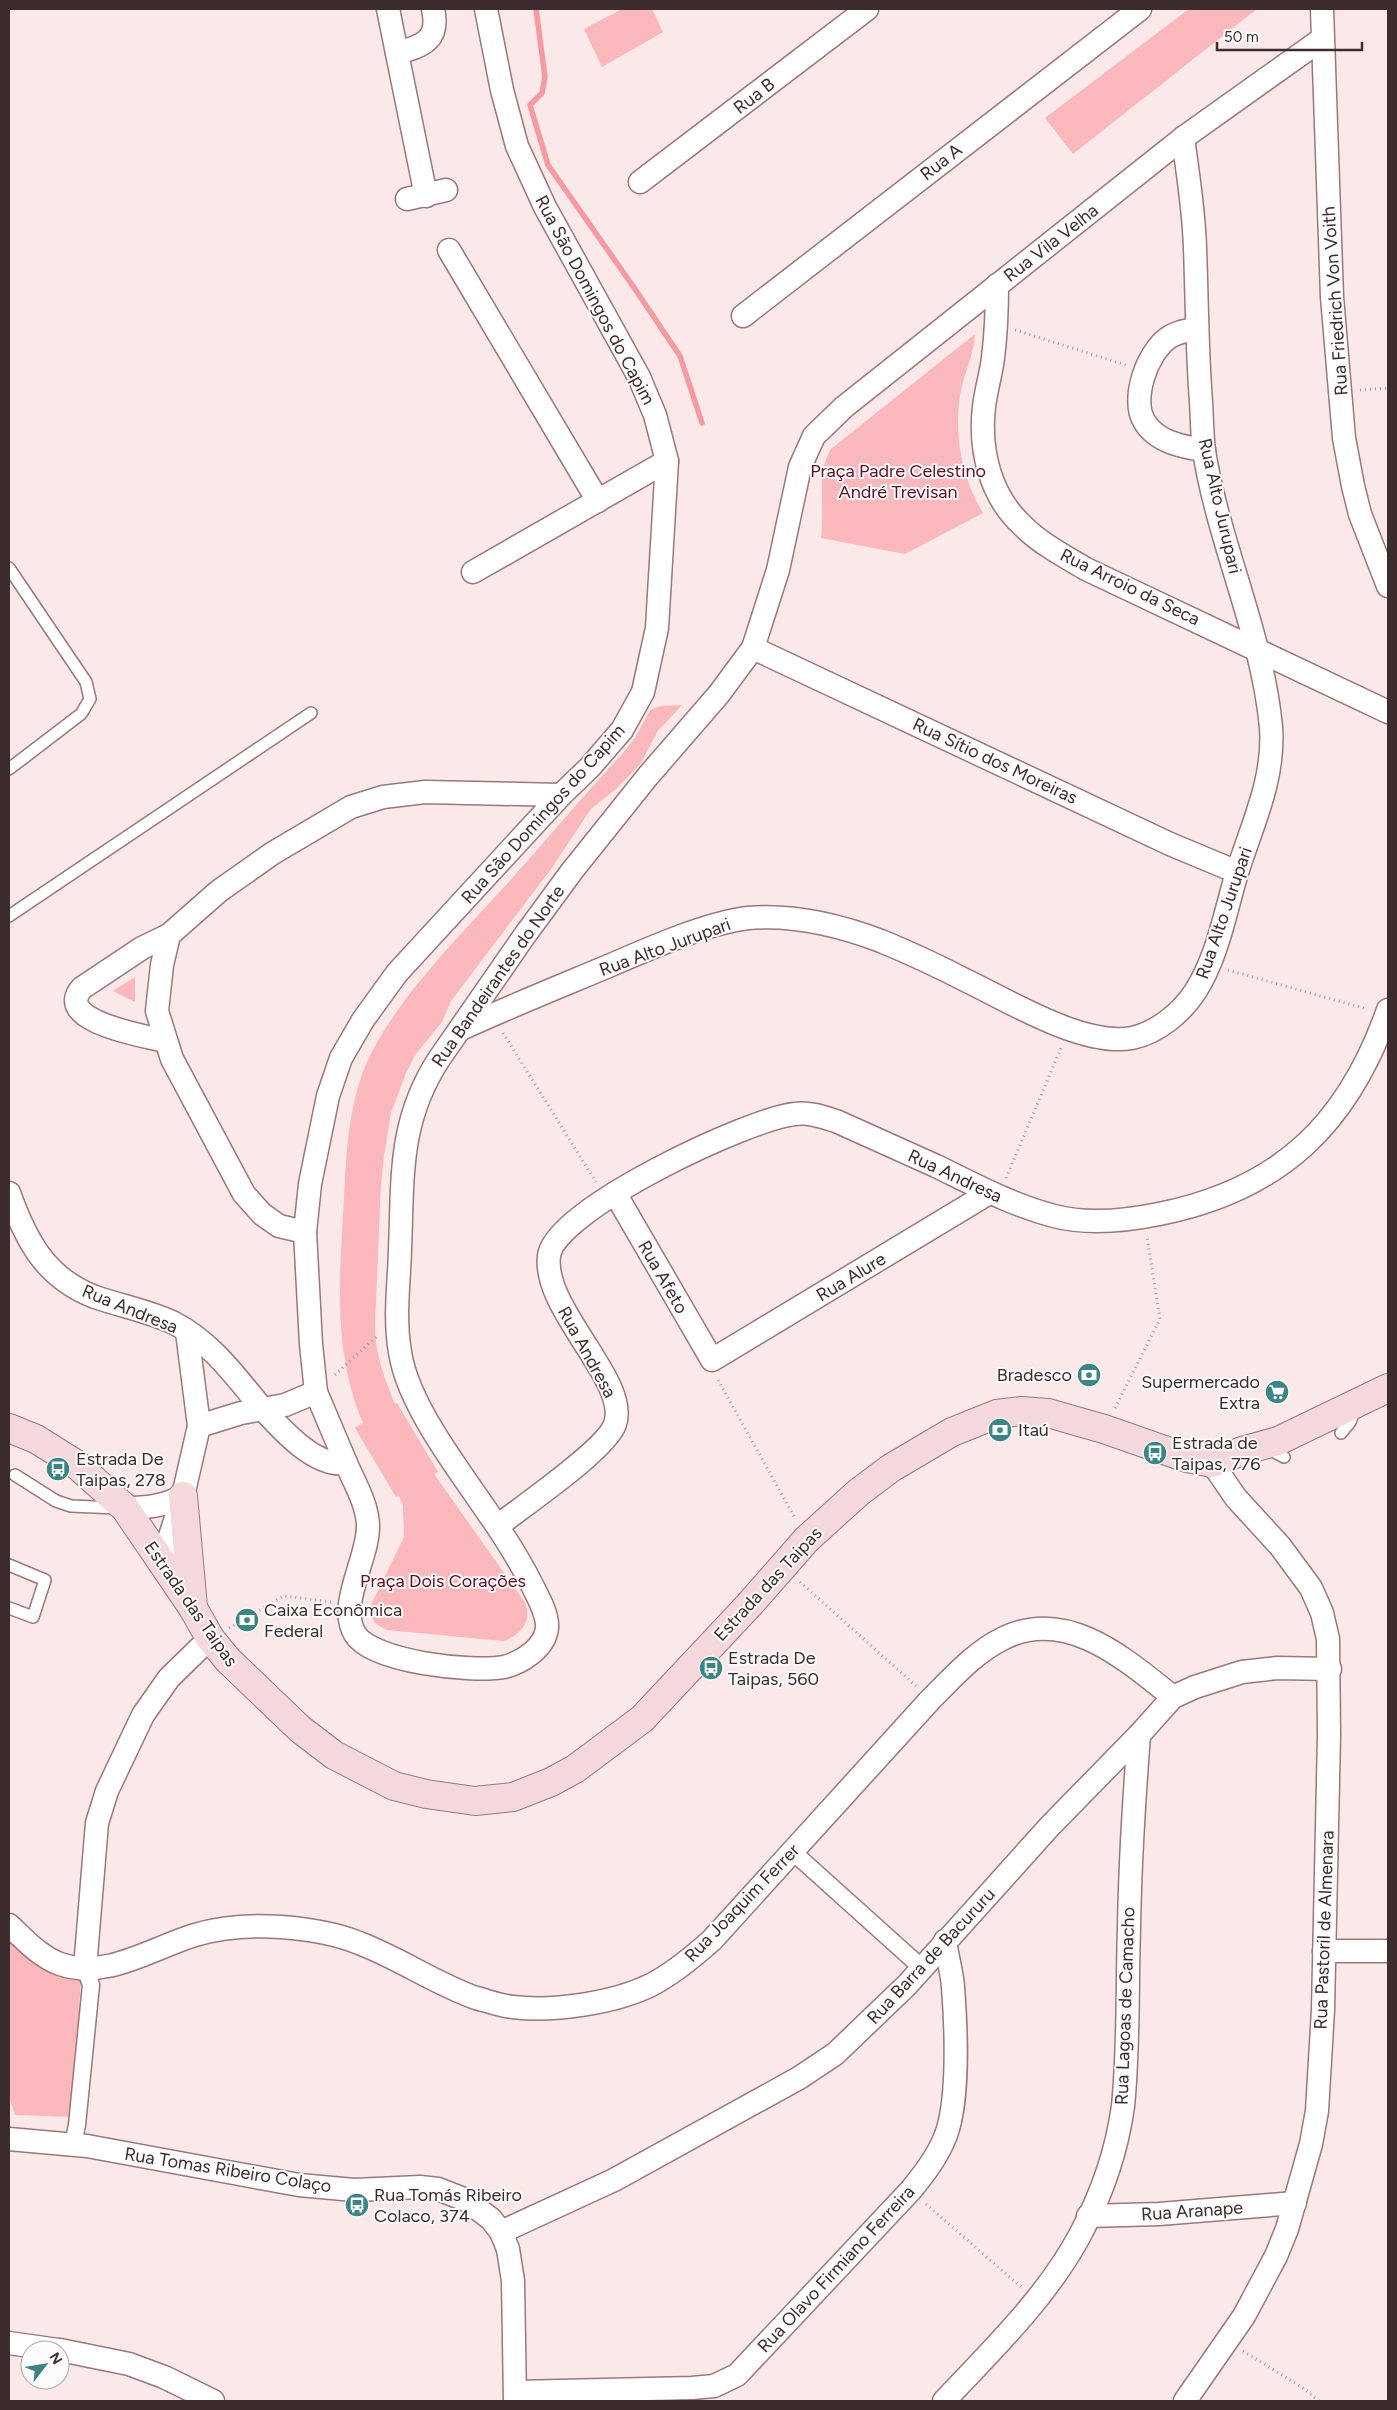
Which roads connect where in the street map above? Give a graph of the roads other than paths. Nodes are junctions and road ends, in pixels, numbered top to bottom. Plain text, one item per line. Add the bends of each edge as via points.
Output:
1 (388, 9) edge
2 (433, 9) edge
3 (486, 9) edge
4 (867, 9) edge
5 (1140, 9) edge
6 (1322, 9) edge
7 (1322, 39) junction
8 (397, 54) junction
9 (1183, 138) junction
10 (640, 182) dead end
11 (426, 195) dead end
12 (449, 250) dead end
13 (997, 285) junction
14 (743, 316) dead end
15 (1196, 329) junction
16 (1204, 450) junction
17 (667, 461) junction
18 (800, 467) joint
19 (598, 501) junction
20 (9, 568) edge
21 (473, 572) dead end
22 (1388, 586) edge
23 (753, 648) junction
24 (1256, 649) junction
25 (1388, 712) edge
26 (311, 713) dead end
27 (9, 769) edge
28 (562, 795) junction
29 (1237, 872) junction
30 (9, 916) edge
31 (169, 935) junction
32 (1387, 1012) edge
33 (460, 1030) junction
34 (165, 1041) junction
35 (9, 1193) edge
36 (993, 1195) junction
37 (610, 1196) junction
38 (305, 1232) junction
39 (187, 1332) junction
40 (712, 1360) joint
41 (1388, 1369) edge
42 (1388, 1388) edge
43 (316, 1392) junction
44 (1357, 1404) junction
45 (263, 1409) junction
46 (199, 1426) junction
47 (9, 1428) edge
48 (1341, 1433) dead end
49 (1263, 1451) junction
50 (346, 1463) junction
51 (1212, 1463) junction
52 (15, 1475) dead end
53 (183, 1496) junction
54 (125, 1508) junction
55 (499, 1525) junction
56 (161, 1564) junction
57 (9, 1565) edge
58 (9, 1608) edge
59 (193, 1608) junction
60 (210, 1638) junction
61 (1330, 1668) junction
62 (1173, 1697) junction
63 (1139, 1735) junction
64 (793, 1852) junction
65 (9, 1925) edge
66 (945, 1941) junction
67 (1324, 1951) junction
68 (1388, 1951) edge
69 (85, 1968) junction
70 (922, 1968) junction
71 (9, 2139) edge
72 (73, 2144) junction
73 (1295, 2203) junction
74 (1088, 2216) junction
75 (501, 2232) junction
76 (70, 2352) edge
77 (515, 2397) edge
78 (213, 2401) edge
79 (944, 2401) edge
80 (1185, 2401) edge

1 - 8 street
2 - 8 street via 435,30 429,39 416,48
3 - 17 street, Rua São Domingos do Capim via 517,146 545,206 639,377
4 - 10 street, Rua B
5 - 14 street, Rua A
6 - 7 street, Rua Friedrich Von Voith
7 - 9 street, Rua Vila Velha
7 - 22 street, Rua Friedrich Von Voith via 1332,297 1344,438 1363,522
8 - 11 street
9 - 13 street, Rua Vila Velha
9 - 15 street, Rua Alto Jurupari via 1193,203
12 - 19 street
13 - 18 street, Rua Vila Velha via 827,421 814,436
13 - 24 street, Rua Arroio da Seca via 993,361 984,405 984,450 996,488 1011,513 1036,538 1086,569
15 - 16 street, Rua Alto Jurupari
15 - 16 street via 1168,338 1154,352 1139,400 1140,412 1154,433 1167,441
16 - 24 street, Rua Alto Jurupari
17 - 19 street
17 - 28 street, Rua São Domingos do Capim via 657,628 643,692 622,730
18 - 23 street, Rua Bandeirantes do Norte via 778,570
19 - 21 street
20 - 27 lane via 86,682 90,699 81,714
23 - 29 street, Rua Sítio dos Moreiras via 1170,844
23 - 33 street, Rua Bandeirantes do Norte via 709,707 578,863
24 - 25 street, Rua Arroio da Seca
24 - 29 street, Rua Alto Jurupari via 1271,727 1271,750 1260,809
26 - 30 lane
28 - 31 street via 425,792 383,797 351,807 273,853 218,891
28 - 38 street, Rua São Domingos do Capim via 397,973 362,1020 341,1058 328,1096 310,1184
29 - 33 street, Rua Alto Jurupari via 1209,964 1197,989 1185,1005 1154,1029 1134,1037 1113,1039 1069,1029 882,941 855,931 776,917 726,922 649,949
31 - 34 street via 157,995 157,1011
31 - 34 street via 142,948 82,988 75,1001 83,1014 104,1024
32 - 36 street, Rua Andresa via 1360,1076 1326,1124 1281,1166 1229,1192 1177,1211 1144,1217 1077,1220
33 - 55 street, Rua Bandeirantes do Norte via 427,1079 409,1126 400,1186 397,1318 400,1353 411,1388 433,1431
34 - 38 street via 244,1194 262,1214 279,1226
35 - 39 street, Rua Andresa via 26,1237 51,1270 74,1287 147,1312
36 - 37 street, Rua Andresa via 836,1121 818,1115 796,1114 755,1124 726,1136
36 - 40 street, Rua Alure
37 - 40 street, Rua Afeto
37 - 55 street, Rua Andresa via 577,1219 551,1245 548,1256 549,1273 557,1298 601,1370 615,1402 616,1423 609,1437 594,1452
38 - 43 street, Rua São Domingos do Capim
39 - 45 street, Rua Andresa via 227,1366
39 - 46 street
41 - 49 main road via 1260,1435
42 - 44 main road
43 - 45 street
43 - 50 street, Rua São Domingos do Capim
44 - 48 lane via 1350,1422
44 - 49 main road
45 - 46 street
45 - 50 street, Rua Andresa via 317,1458 329,1463
46 - 53 street
47 - 54 main road, Estrada das Taipas via 59,1452
49 - 51 main road
50 - 55 street via 365,1508 368,1526 349,1604 350,1622 362,1643 371,1649 461,1669 504,1667 521,1661 541,1643 547,1628 542,1605
51 - 60 main road, Estrada das Taipas via 1187,1458 1048,1413 1022,1411 977,1421 918,1450 859,1492 807,1539 642,1720 575,1769 514,1797 475,1801 426,1794 394,1786 334,1755 300,1729 228,1660
51 - 61 street, Rua Pastoril de Almenara via 1236,1498 1280,1546 1311,1588 1322,1613
52 - 54 lane via 56,1501 71,1506
53 - 54 street via 167,1504
53 - 56 street
53 - 59 main road
54 - 56 main road, Estrada das Taipas
56 - 59 main road, Estrada das Taipas
57 - 58 lane via 45,1580 33,1617
59 - 60 main road, Estrada das Taipas
60 - 69 street via 169,1678 143,1715 107,1791 97,1824
61 - 62 street, Rua Barra de Bacururu via 1242,1672
61 - 67 street, Rua Pastoril de Almenara
62 - 63 street, Rua Barra de Bacururu
62 - 64 street, Rua Joaquim Ferrer via 1125,1660 1099,1643 1079,1635 1039,1628 1002,1638 967,1664 931,1699
63 - 66 street, Rua Barra de Bacururu
63 - 74 street, Rua Lagoas de Camacho via 1130,1874 1126,2070 1122,2108 1110,2160
64 - 69 street, Rua Joaquim Ferrer via 712,1940 680,1968 622,1996 584,2003 512,2008 475,1997 360,1943 318,1932 275,1927 224,1929 195,1935 119,1963
64 - 70 street
65 - 69 street, Rua Joaquim Ferrer via 44,1955 60,1964
66 - 70 street, Rua Barra de Bacururu
66 - 77 street, Rua Olavo Firmiano Ferreira via 953,1986 955,2065 950,2121 944,2141 911,2190 737,2376 714,2386
67 - 68 street
67 - 73 street, Rua Pastoril de Almenara via 1317,2111
69 - 72 street via 91,1985 78,2124
70 - 75 street, Rua Barra de Bacururu via 862,2030 835,2054 799,2078 614,2180
71 - 72 street, Rua Tomas Ribeiro Colaço
72 - 75 street, Rua Tomas Ribeiro Colaço via 299,2185 354,2190 438,2189 466,2200 491,2219
73 - 74 street, Rua Aranape
73 - 80 street, Rua Pastoril de Almenara via 1276,2256 1228,2342
74 - 79 street, Rua Lagoas de Camacho via 1079,2236 1034,2300
75 - 77 street, Rua Tomas Ribeiro Colaço via 508,2249 513,2281
76 - 78 street via 128,2364

